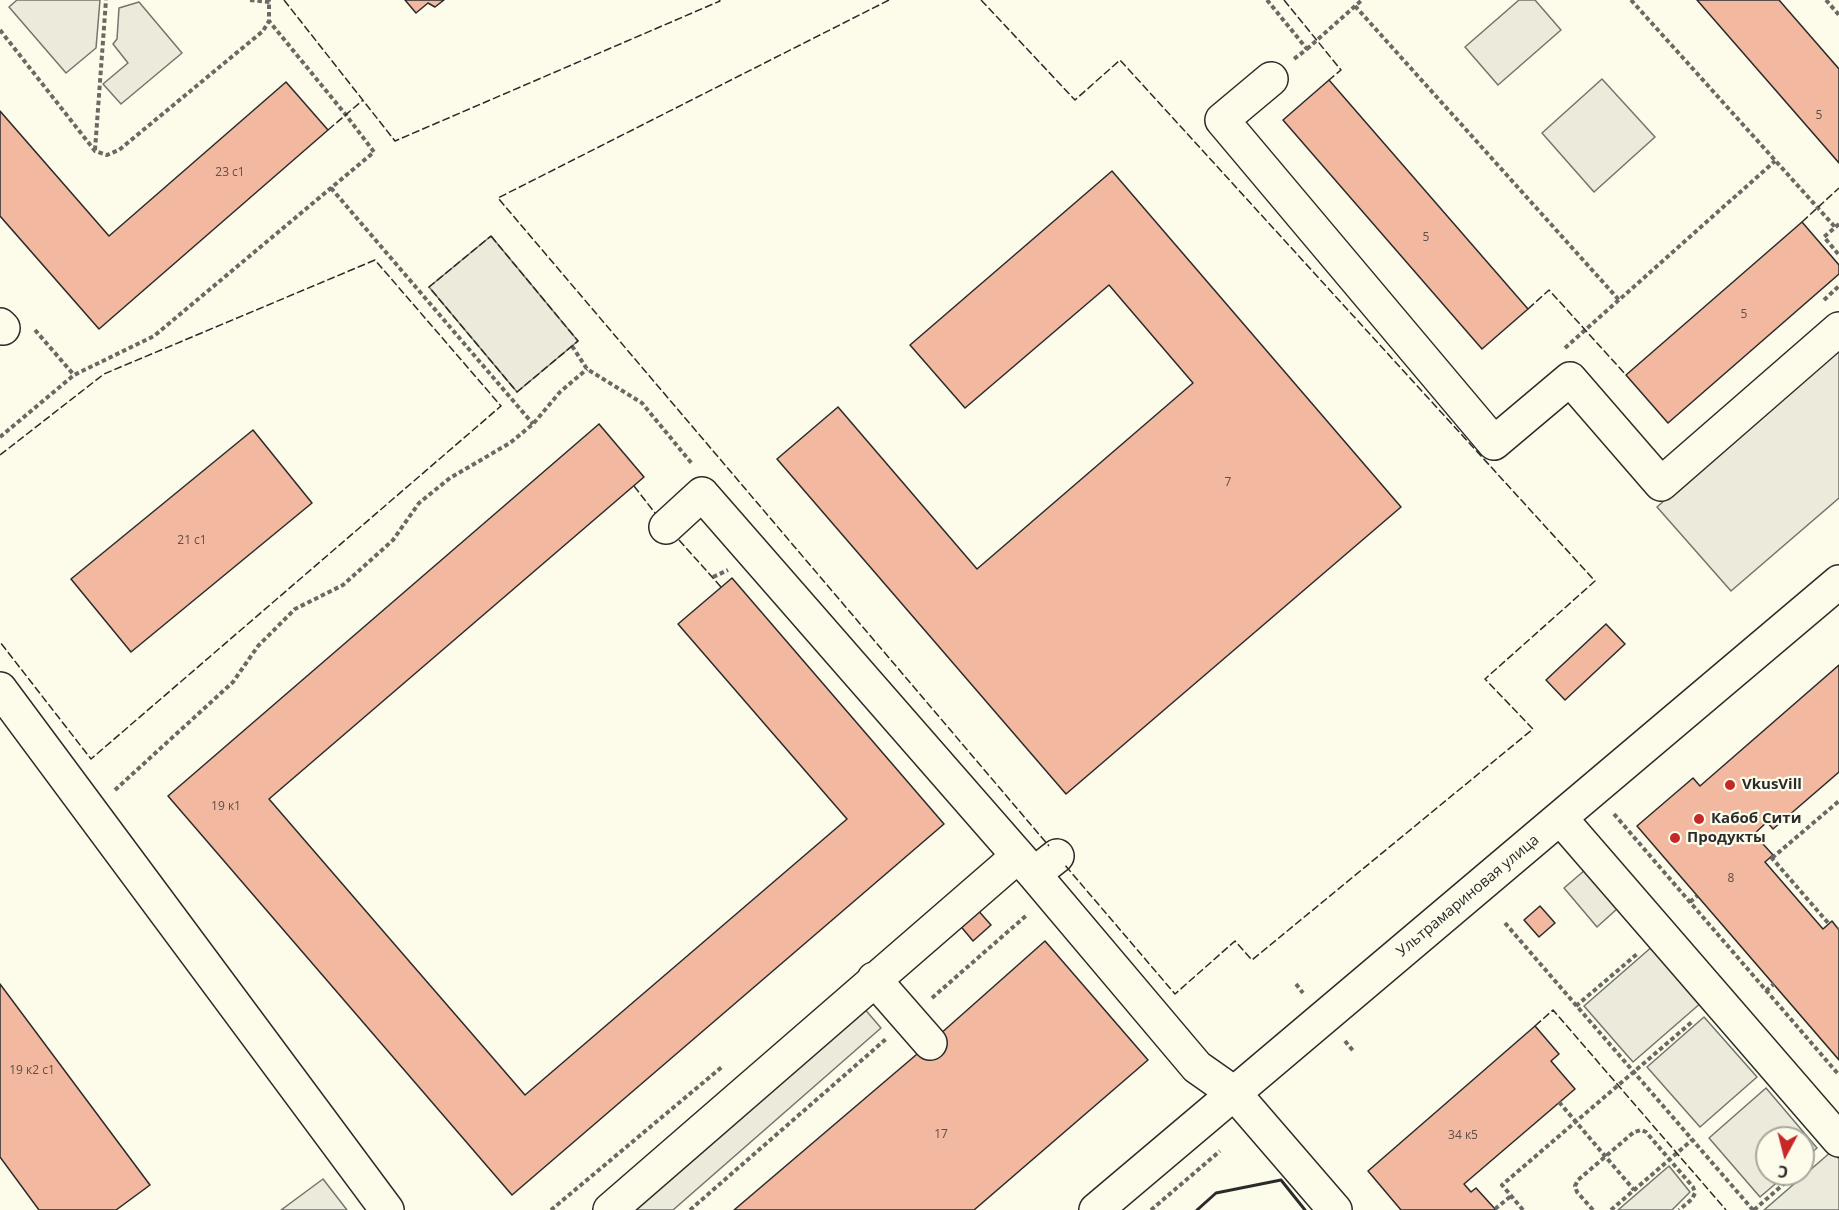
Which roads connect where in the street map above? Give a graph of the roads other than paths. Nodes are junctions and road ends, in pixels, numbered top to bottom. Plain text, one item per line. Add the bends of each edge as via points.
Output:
1 (1271, 79) road end
2 (1839, 329) edge
3 (666, 527) dead end
4 (1839, 582) edge
5 (0, 689) edge
6 (1561, 819) junction
7 (1036, 862) junction
8 (873, 979) junction
9 (930, 1044) dead end
10 (1233, 1093) junction
11 (1839, 1140) edge
12 (614, 1209) edge
13 (387, 1210) edge
14 (1096, 1210) edge
15 (1335, 1210) edge

1 - 2 street via 1222,120 1494,443 1570,379 1661,484
3 - 7 street via 702,494
4 - 6 street, Ультрамариновая улица
5 - 13 street
6 - 10 street, Ультрамариновая улица
6 - 11 street
7 - 8 street
7 - 10 street via 1197,1067
8 - 9 street
8 - 12 street
10 - 14 street, Ультрамариновая улица
10 - 15 street

